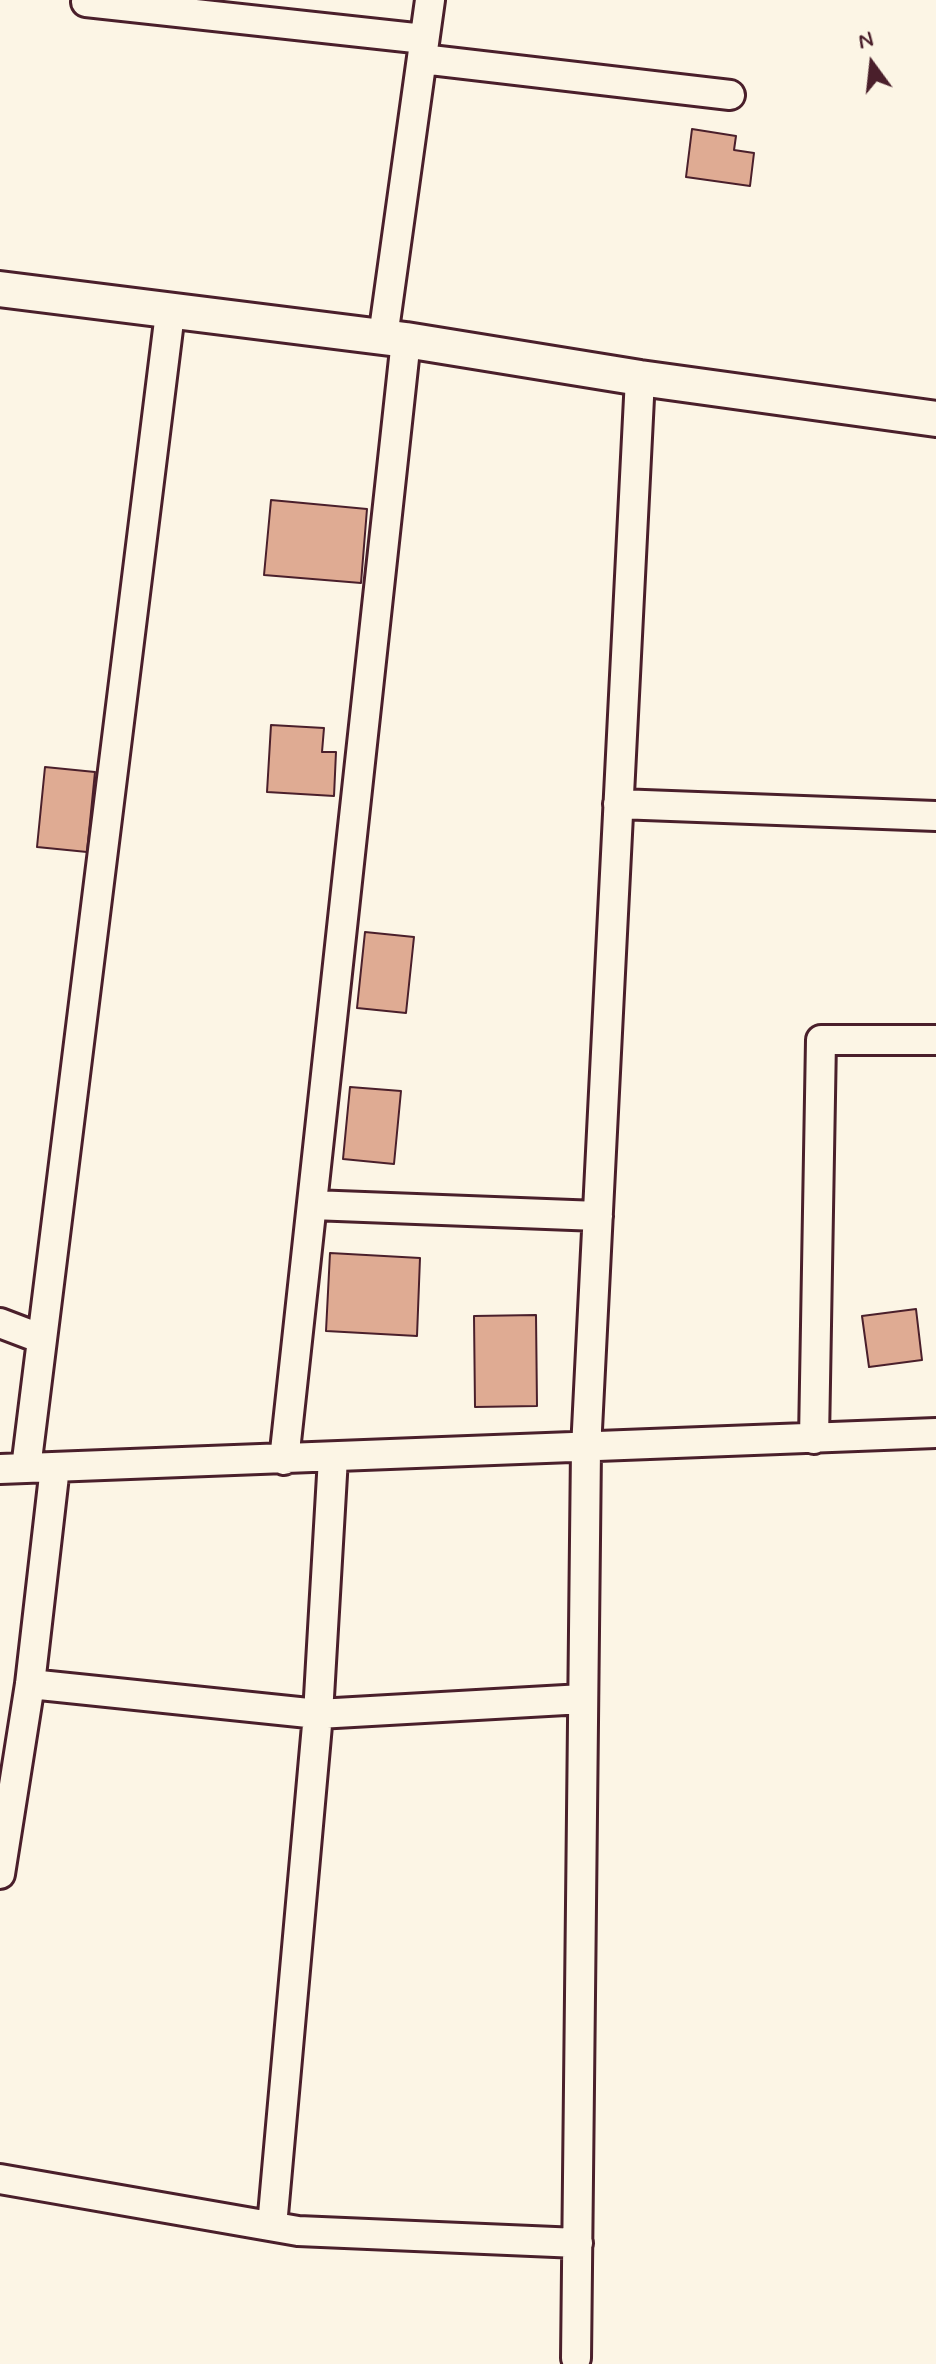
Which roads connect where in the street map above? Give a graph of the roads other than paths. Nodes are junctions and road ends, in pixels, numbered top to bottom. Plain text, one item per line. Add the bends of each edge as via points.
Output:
1 (430, 0) edge
2 (86, 2) edge
3 (423, 49) junction
4 (730, 95) dead end
5 (0, 289) edge
6 (170, 313) junction
7 (394, 338) junction
8 (640, 378) junction
9 (936, 419) edge
10 (618, 804) junction
11 (936, 816) edge
12 (936, 1040) edge
13 (312, 1205) junction
14 (598, 1216) junction
15 (0, 1323) edge
16 (42, 1339) junction
17 (936, 1433) edge
18 (814, 1439) junction
19 (586, 1449) junction
20 (333, 1458) junction
21 (284, 1460) junction
22 (55, 1467) junction
23 (13, 1468) edge
24 (30, 1684) junction
25 (583, 1699) junction
26 (318, 1714) junction
27 (0, 1874) edge
28 (0, 2179) edge
29 (272, 2226) junction
30 (578, 2243) junction
31 (576, 2358) dead end

1 - 3 street
2 - 3 street
3 - 4 street
3 - 7 street
5 - 6 street
6 - 7 street
6 - 16 street
7 - 8 street
7 - 13 street
8 - 9 street
8 - 10 street
10 - 11 street
10 - 14 street
12 - 18 street via 821,1040
13 - 14 street
13 - 21 street
14 - 19 street
15 - 16 street
16 - 23 street
17 - 18 street
18 - 19 street
19 - 20 street
19 - 25 street
20 - 21 street
20 - 26 street
21 - 22 street
22 - 23 street
22 - 24 street
24 - 26 street
24 - 27 street
25 - 26 street
25 - 30 street
26 - 29 street
28 - 29 street
29 - 30 street
30 - 31 street

